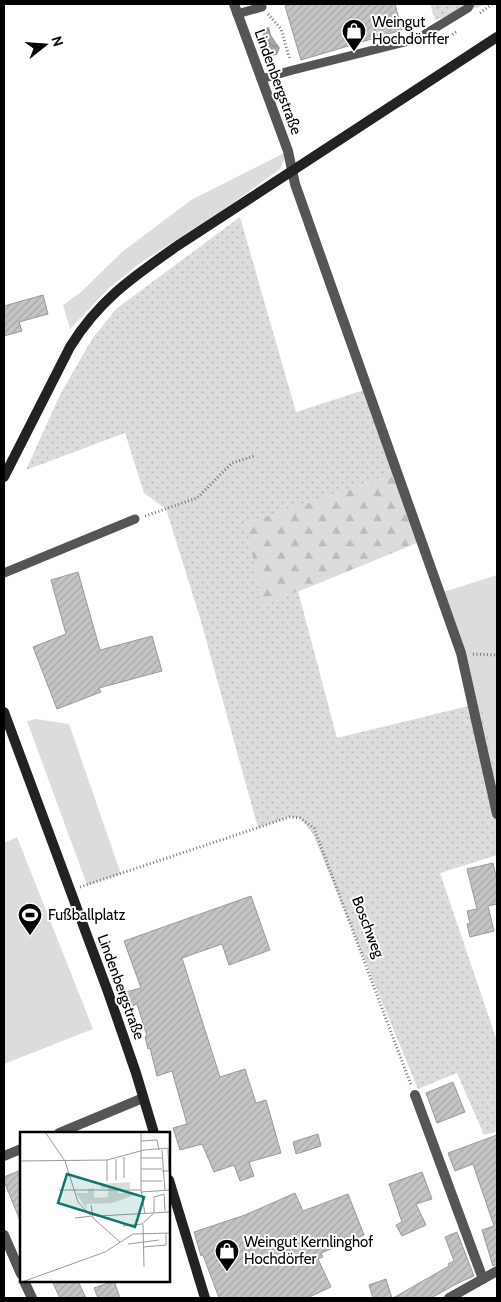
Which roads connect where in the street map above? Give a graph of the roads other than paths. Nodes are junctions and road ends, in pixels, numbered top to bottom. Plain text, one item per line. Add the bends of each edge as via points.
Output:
1 (234, 4) edge
2 (470, 4) edge
3 (262, 7) road end
4 (237, 14) junction
5 (497, 37) edge
6 (261, 79) junction
7 (293, 171) junction
8 (4, 477) edge
9 (135, 519) road end
10 (4, 573) edge
11 (4, 712) edge
12 (497, 814) edge
13 (415, 1095) road end
14 (143, 1098) junction
15 (61, 1132) edge
16 (154, 1132) edge
17 (20, 1149) edge
18 (4, 1156) edge
19 (170, 1183) edge
20 (4, 1235) edge
21 (497, 1271) edge
22 (20, 1272) edge
23 (484, 1279) junction
24 (24, 1282) edge
25 (32, 1298) edge
26 (206, 1298) edge
27 (449, 1298) edge

1 - 4 street, Lindenbergstraße
2 - 6 lane via 417,40
3 - 4 lane
4 - 6 street, Lindenbergstraße
5 - 7 main road
6 - 7 street, Lindenbergstraße
7 - 8 main road via 177,246 110,296 80,329
7 - 12 street, Lindenbergstraße via 301,202 461,653
9 - 10 lane
11 - 14 main road, Lindenbergstraße via 108,992
13 - 23 street
14 - 15 street
14 - 16 main road, Lindenbergstraße
17 - 18 street
19 - 26 main road
20 - 22 street
21 - 23 street
23 - 27 street
24 - 25 street

